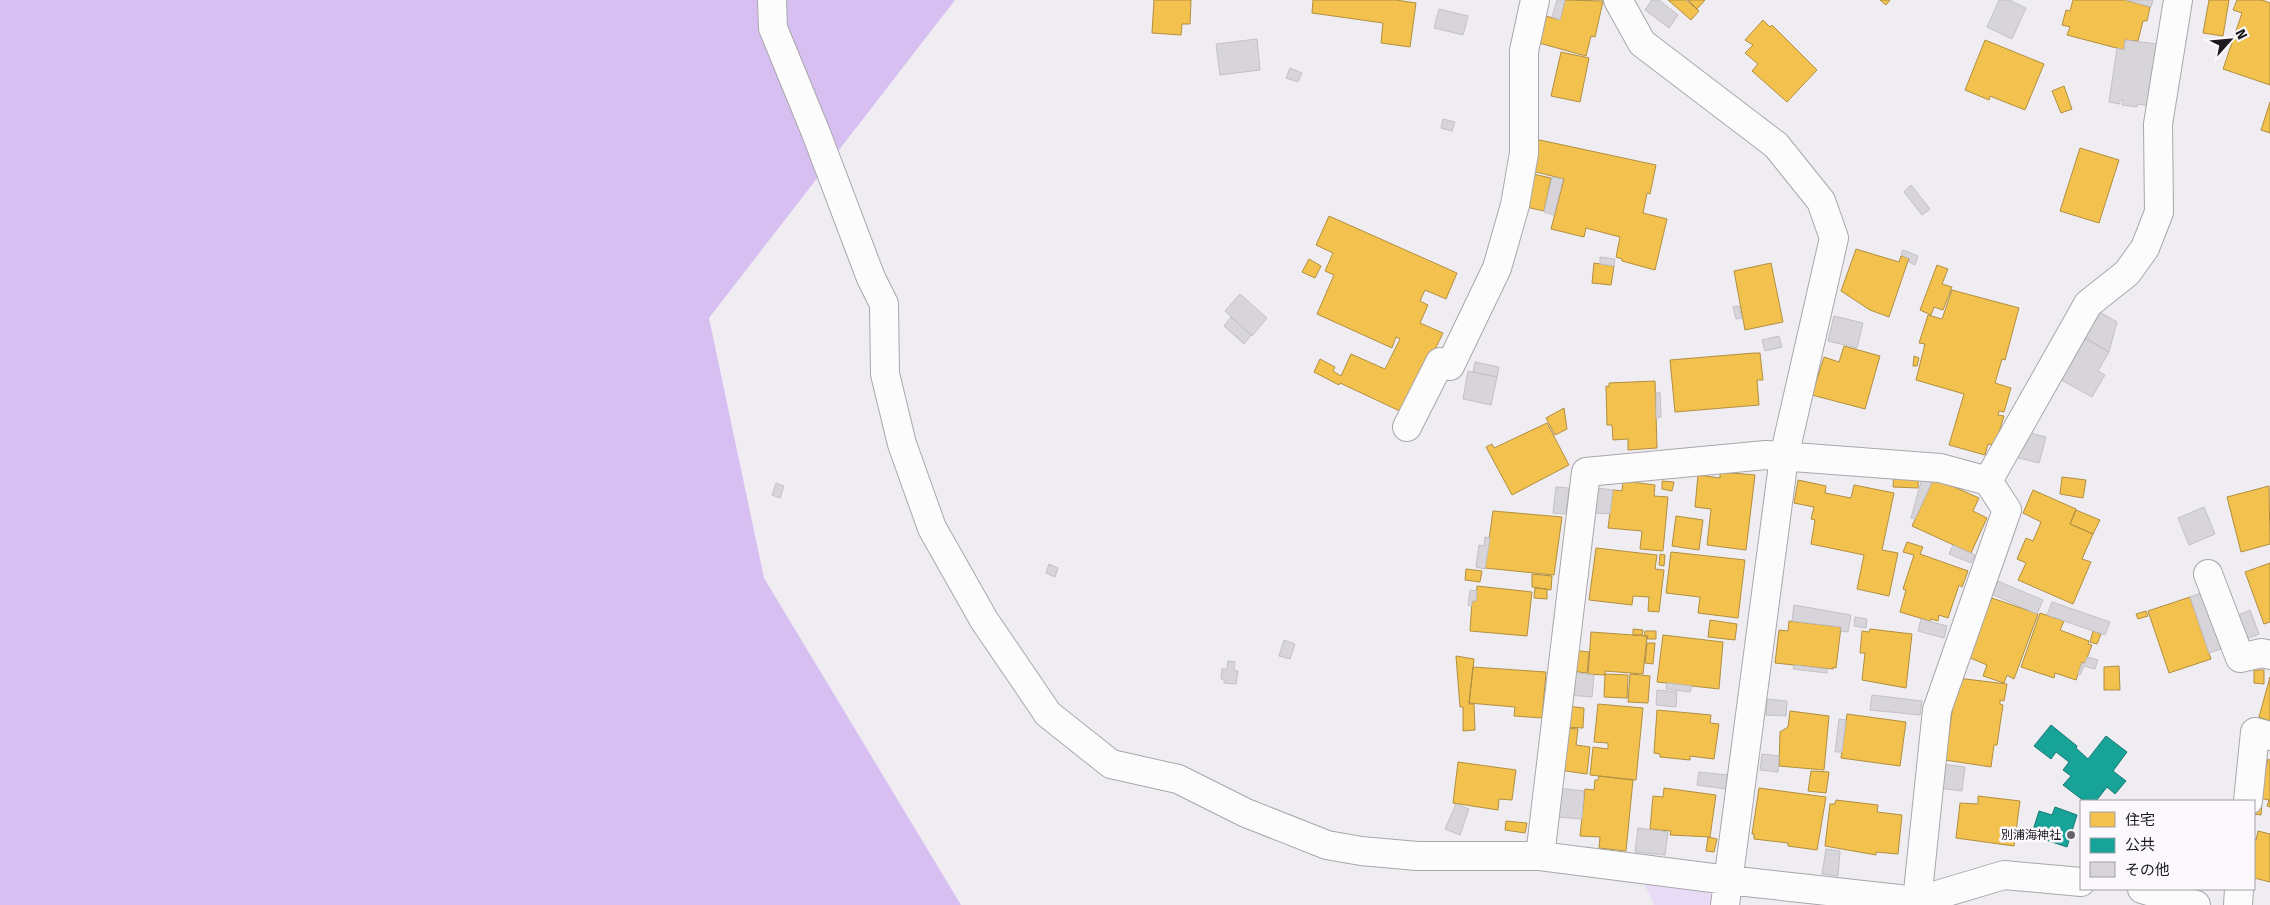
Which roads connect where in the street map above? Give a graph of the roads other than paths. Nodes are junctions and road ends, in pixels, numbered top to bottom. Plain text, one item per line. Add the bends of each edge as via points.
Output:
1 (772, 0) edge
2 (1535, 0) edge
3 (1618, 0) edge
4 (2178, 0) edge
5 (1408, 427) dead end
6 (1784, 457) junction
7 (1988, 481) junction
8 (2208, 574) dead end
9 (2270, 655) edge
10 (2270, 736) edge
11 (2248, 800) edge
12 (1540, 856) junction
13 (2080, 882) edge
14 (2145, 890) edge
15 (2239, 890) edge
16 (1727, 893) edge
17 (1918, 901) junction
18 (2196, 905) edge
19 (2238, 905) edge

1 - 12 street via 773,28 884,304 885,374 902,444 932,528 984,620 1048,714 1110,764 1178,779 1246,813 1327,845 1417,856
2 - 5 street via 1524,51 1524,154 1515,205 1497,268 1450,366 1440,362
3 - 6 street via 1642,43 1776,145 1821,201 1834,238
4 - 7 street via 2158,124 2159,212 2145,248 2127,274 2088,304
6 - 7 street via 1940,468
6 - 12 street via 1766,455 1586,472
6 - 16 street
7 - 17 street via 2007,510 1938,710
8 - 9 street via 2240,658 2262,653
10 - 11 street via 2254,732
12 - 16 street
13 - 17 street via 2004,876
14 - 18 street
15 - 19 street
16 - 17 street

